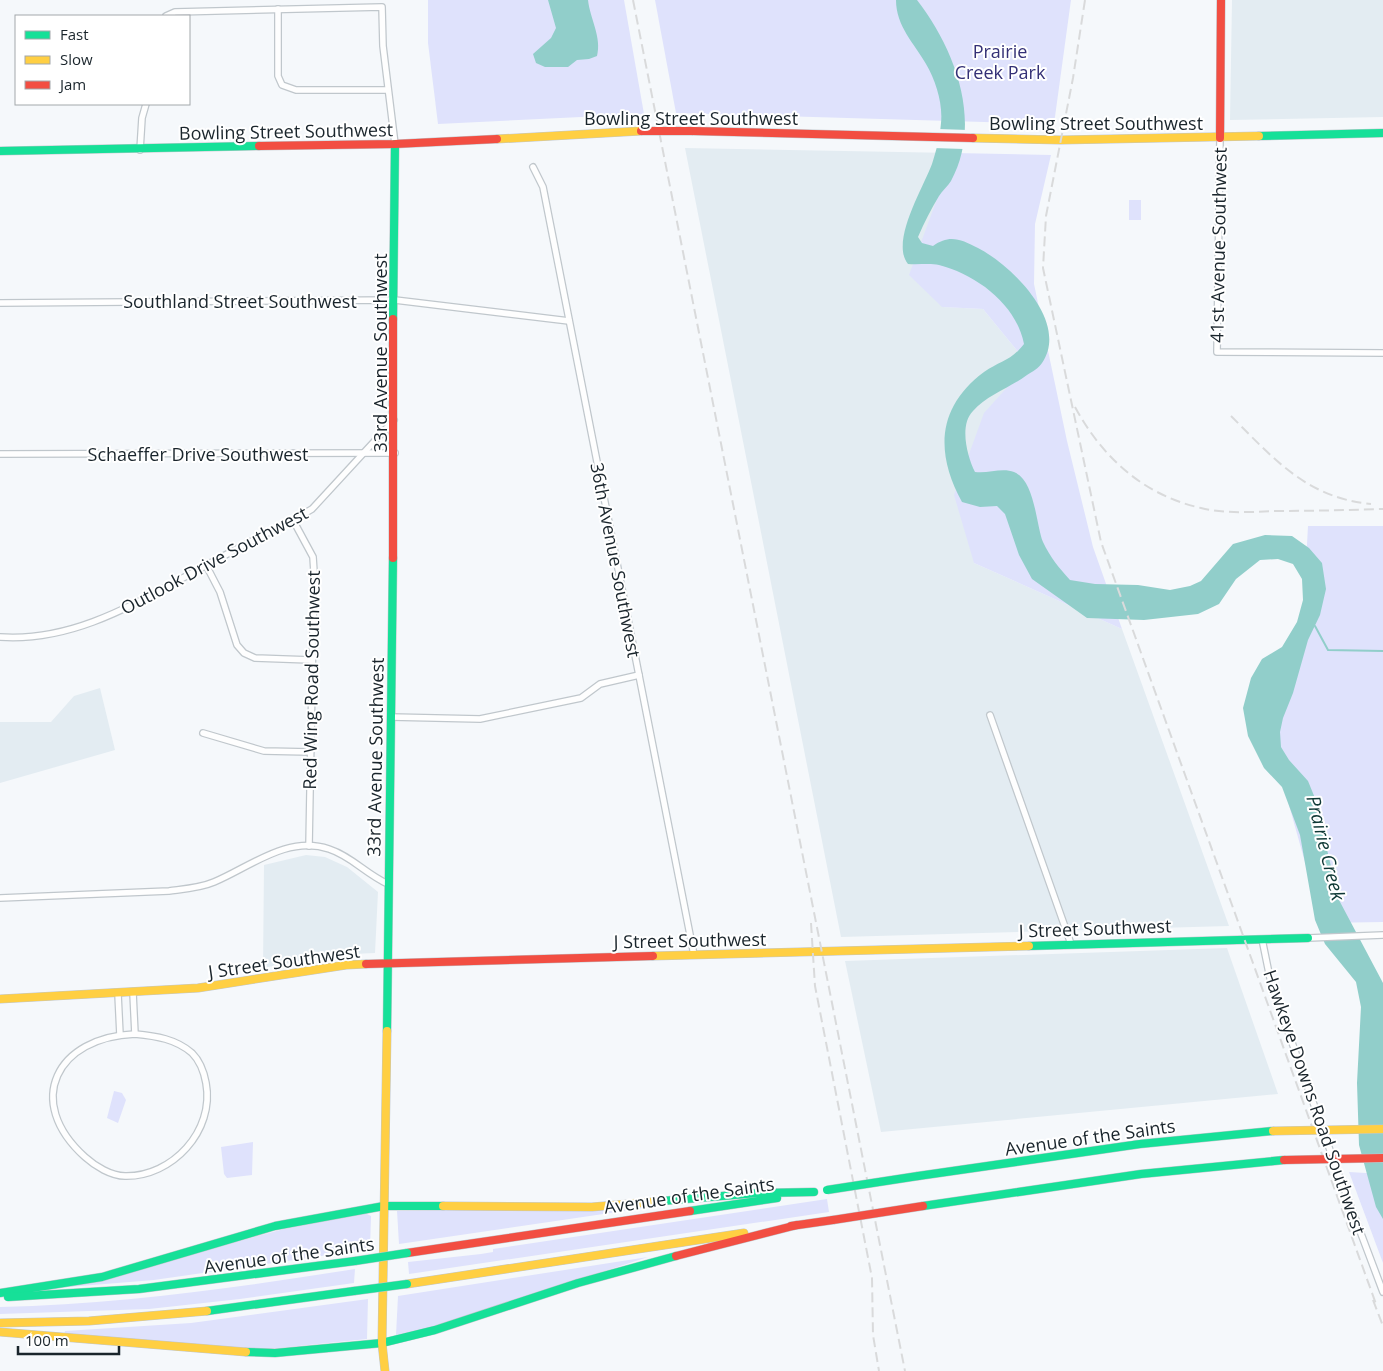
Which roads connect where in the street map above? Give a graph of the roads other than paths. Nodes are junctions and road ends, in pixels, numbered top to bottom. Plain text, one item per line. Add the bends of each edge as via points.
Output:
1 (1221, 0) edge
2 (278, 9) junction
3 (168, 15) edge
4 (388, 90) junction
5 (146, 105) edge
6 (1383, 133) edge
7 (1220, 138) junction
8 (395, 144) junction
9 (140, 150) junction
10 (0, 151) edge
11 (533, 167) dead end
12 (395, 300) junction
13 (0, 303) edge
14 (569, 322) junction
15 (1383, 353) edge
16 (395, 420) junction
17 (365, 453) junction
18 (395, 453) junction
19 (0, 454) edge
20 (293, 520) junction
21 (206, 565) junction
22 (0, 637) edge
23 (311, 660) junction
24 (639, 675) junction
25 (990, 715) dead end
26 (391, 717) junction
27 (203, 733) dead end
28 (310, 752) junction
29 (308, 846) junction
30 (388, 884) junction
31 (0, 898) edge
32 (1383, 935) edge
33 (1308, 938) joint
34 (1262, 939) junction
35 (1071, 944) junction
36 (694, 955) junction
37 (387, 963) junction
38 (133, 993) junction
39 (118, 994) junction
40 (0, 999) edge
41 (135, 1034) junction
42 (120, 1035) junction
43 (1383, 1128) edge
44 (1383, 1158) edge
45 (814, 1192) junction
46 (384, 1206) junction
47 (797, 1225) junction
48 (1383, 1292) edge
49 (0, 1293) edge
50 (0, 1297) edge
51 (0, 1323) edge
52 (0, 1332) edge
53 (382, 1343) junction
54 (385, 1371) edge

1 - 7 main road
2 - 3 street via 175,12
2 - 4 street via 278,76 282,85 296,90
2 - 4 street via 382,7
4 - 8 street
5 - 9 street
6 - 7 main road, Bowling Street Southwest
7 - 8 main road, Bowling Street Southwest, bridge via 979,139 640,131
7 - 15 street, 41st Avenue Southwest via 1217,352
8 - 9 main road, Bowling Street Southwest
8 - 12 main road, 33rd Avenue Southwest
9 - 10 main road, Bowling Street Southwest
11 - 14 street, 36th Avenue Southwest via 543,187
12 - 13 street, Southland Street Southwest
12 - 14 street, Southland Street Southwest
12 - 16 main road, 33rd Avenue Southwest
14 - 24 street, 36th Avenue Southwest
16 - 17 street, Outlook Drive Southwest
16 - 18 main road, 33rd Avenue Southwest
17 - 18 street, Schaeffer Drive Southwest
17 - 19 street, Schaeffer Drive Southwest
17 - 20 street, Outlook Drive Southwest via 312,509
18 - 26 main road, 33rd Avenue Southwest
20 - 21 street, Outlook Drive Southwest
20 - 23 street, Red Wing Road Southwest via 313,558
21 - 22 street, Outlook Drive Southwest via 132,606 87,625 43,636
21 - 23 street via 220,592 237,645 244,653 255,658
23 - 28 street, Red Wing Road Southwest
24 - 26 street via 600,684 581,698 480,719
24 - 36 street, 36th Avenue Southwest
25 - 35 street
26 - 30 main road, 33rd Avenue Southwest
27 - 28 street via 264,751
28 - 29 street, Red Wing Road Southwest
29 - 30 street via 327,848 344,855
29 - 31 street via 288,848 214,882 193,888 169,892
30 - 37 main road, 33rd Avenue Southwest
32 - 33 street, J Street Southwest
33 - 34 main road, J Street Southwest
34 - 35 main road, J Street Southwest
34 - 48 street, Hawkeye Downs Road Southwest via 1271,984
35 - 36 main road, J Street Southwest
36 - 37 main road, J Street Southwest
37 - 38 main road, J Street Southwest via 346,965 198,988
37 - 46 main road, 33rd Avenue Southwest
38 - 39 main road, J Street Southwest
38 - 41 street
39 - 40 main road, J Street Southwest
39 - 42 street
41 - 42 street
41 - 42 street via 168,1039 192,1054 204,1076 207,1091 206,1109 195,1138 182,1154 143,1175 123,1176 92,1163 71,1144 54,1114 56,1083 64,1064 90,1043
43 - 45 main road, Avenue of the Saints, bridge via 1273,1131 1140,1144
44 - 47 main road, bridge via 1284,1160 1141,1174
45 - 46 main road via 758,1192 592,1207
45 - 50 main road, Avenue of the Saints, bridge via 158,1288
46 - 49 main road via 275,1226 102,1276
46 - 53 main road, 33rd Avenue Southwest
47 - 51 main road, bridge via 354,1292 164,1316 91,1322
47 - 53 main road via 641,1265
52 - 53 main road via 232,1352 284,1352
53 - 54 main road, 33rd Avenue Southwest

